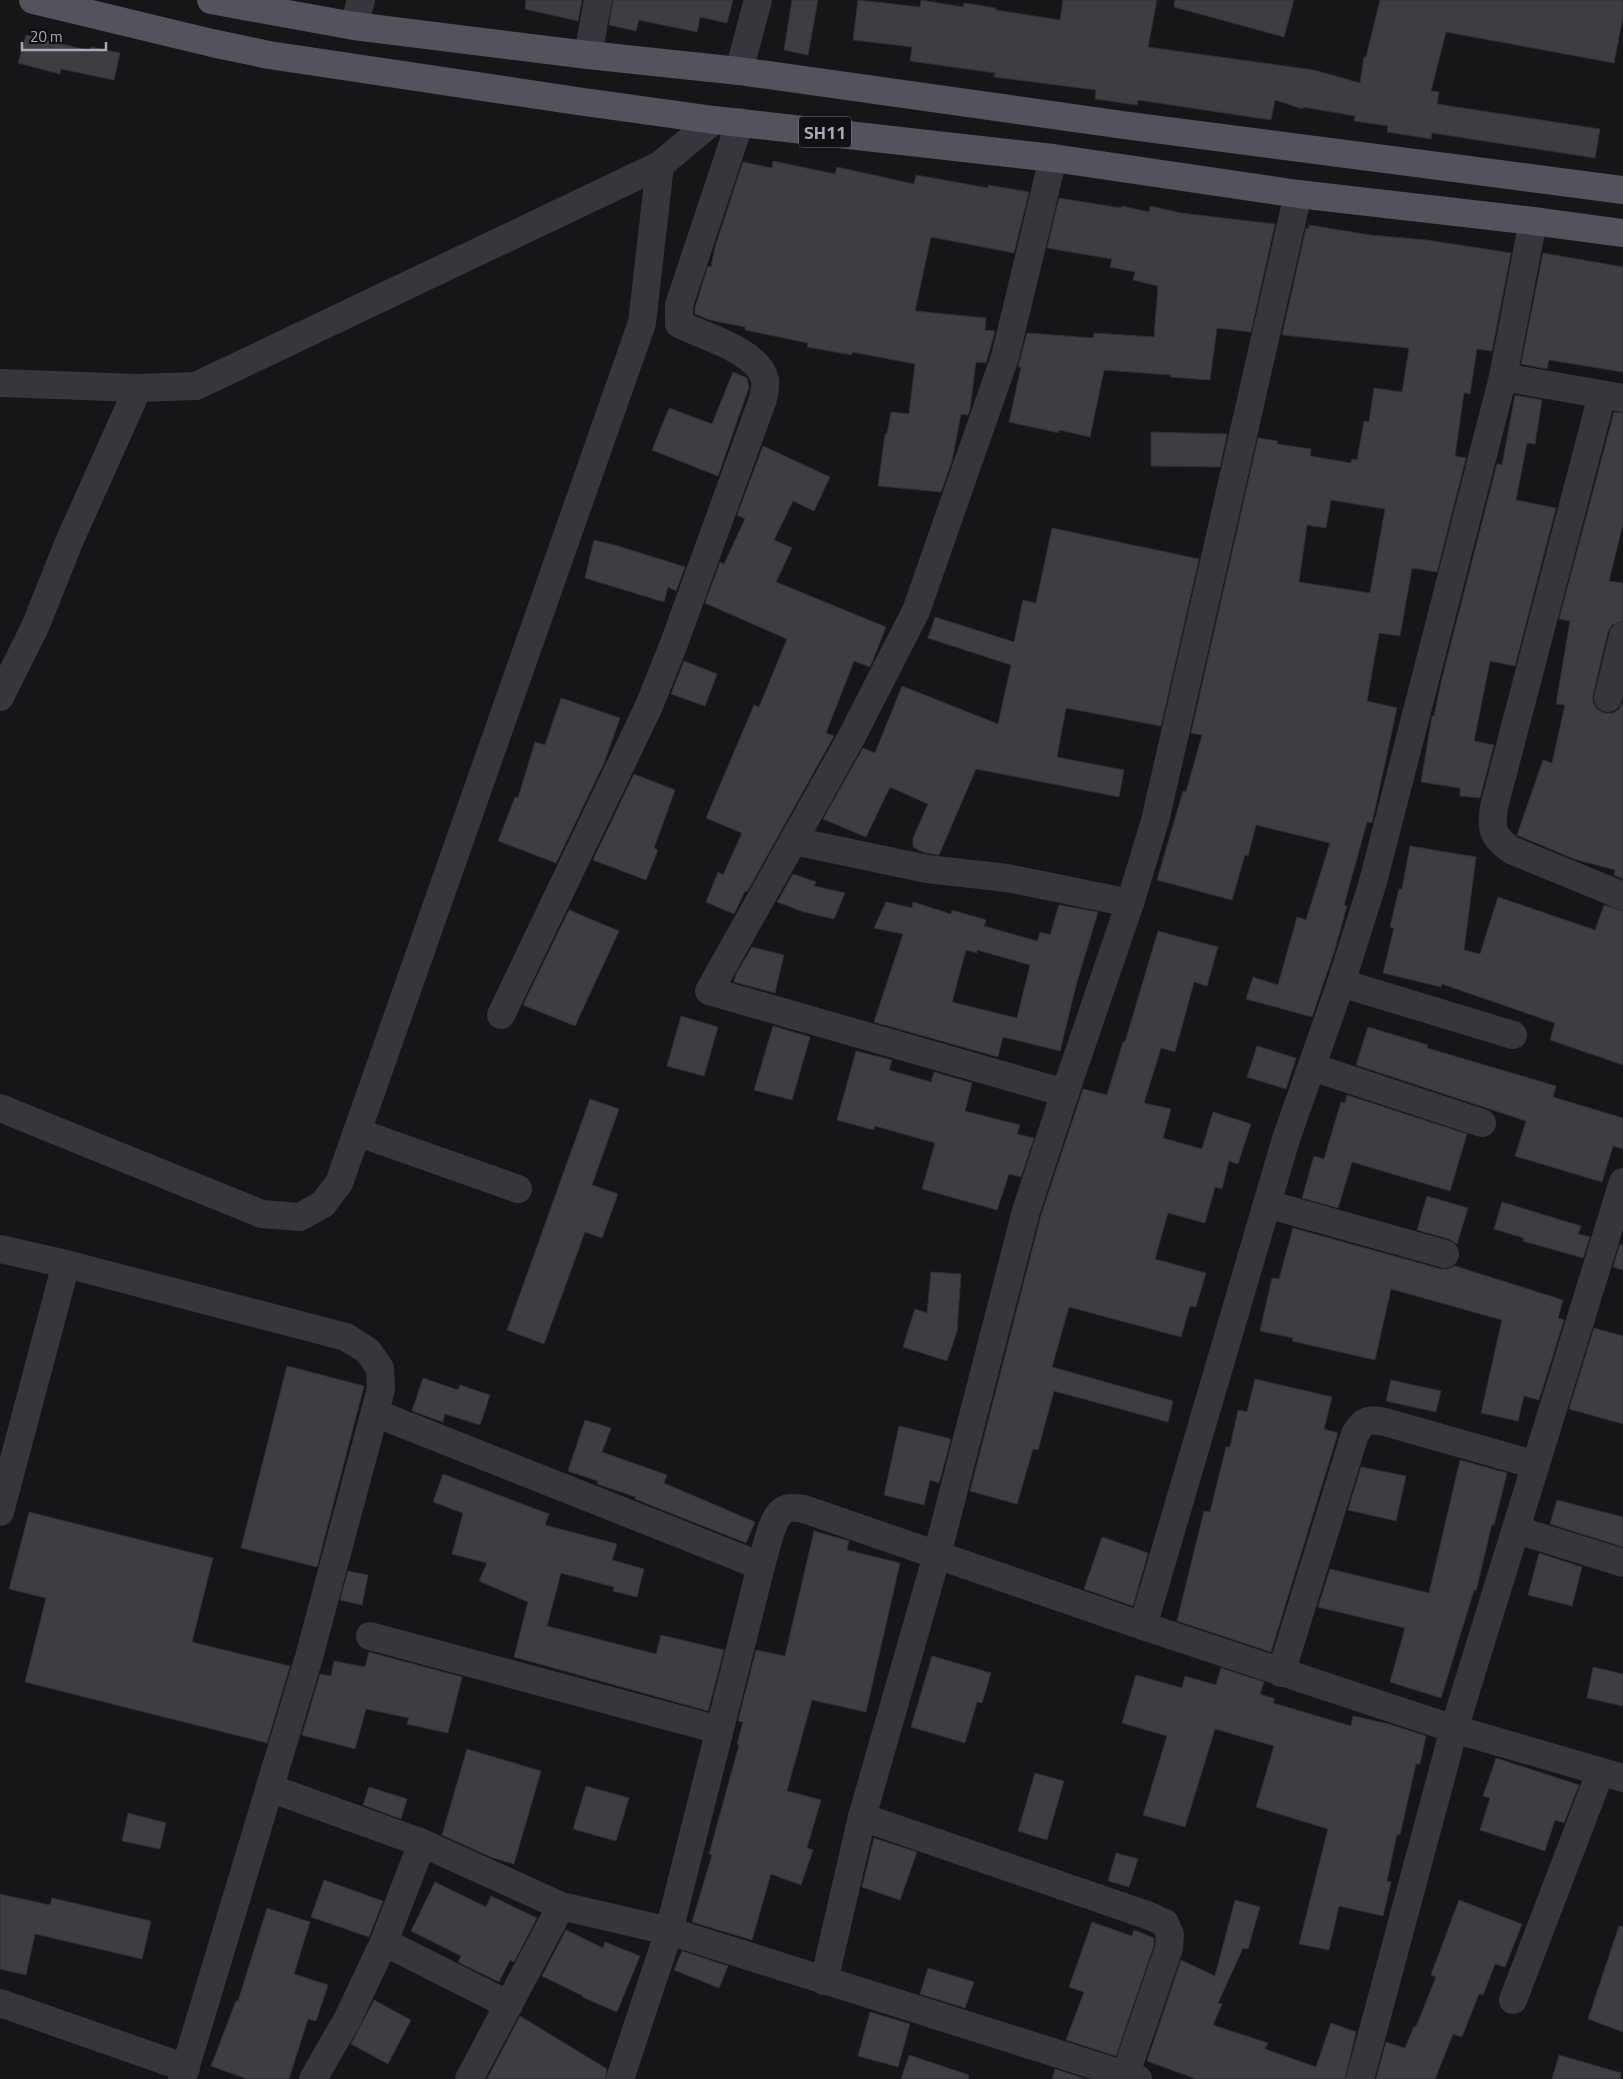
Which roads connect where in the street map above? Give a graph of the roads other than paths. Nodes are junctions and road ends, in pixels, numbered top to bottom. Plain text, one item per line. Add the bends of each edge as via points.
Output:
1 (33, 0) edge
2 (361, 0) edge
3 (598, 0) edge
4 (758, 0) edge
5 (223, 1) edge
6 (354, 26) junction
7 (588, 55) junction
8 (738, 71) junction
9 (727, 121) junction
10 (1053, 158) junction
11 (660, 165) junction
12 (1623, 190) edge
13 (1298, 194) junction
14 (1533, 221) junction
15 (1623, 233) edge
16 (1503, 376) junction
17 (0, 383) edge
18 (138, 388) junction
19 (1612, 396) edge
20 (1623, 636) edge
21 (0, 697) edge
22 (1608, 698) dead end
23 (794, 841) junction
24 (1623, 896) edge
25 (1130, 903) junction
26 (1341, 982) junction
27 (502, 1015) dead end
28 (1513, 1035) dead end
29 (1312, 1067) junction
30 (1065, 1093) junction
31 (0, 1108) edge
32 (1482, 1123) dead end
33 (357, 1132) junction
34 (1623, 1182) edge
35 (518, 1189) dead end
36 (1267, 1204) junction
37 (0, 1249) edge
38 (1445, 1254) dead end
39 (66, 1264) junction
40 (375, 1413) junction
41 (1536, 1466) junction
42 (0, 1512) edge
43 (1516, 1530) junction
44 (937, 1555) junction
45 (1623, 1563) edge
46 (761, 1566) junction
47 (1143, 1626) junction
48 (370, 1636) dead end
49 (1281, 1673) junction
50 (1454, 1729) junction
51 (719, 1730) junction
52 (1612, 1775) edge
53 (270, 1788) junction
54 (862, 1817) junction
55 (422, 1843) junction
56 (561, 1906) junction
57 (669, 1931) junction
58 (384, 1942) junction
59 (824, 1981) junction
60 (1513, 2000) dead end
61 (0, 2003) edge
62 (508, 2005) junction
63 (184, 2074) edge
64 (1129, 2078) edge
65 (313, 2079) edge
66 (469, 2079) edge
67 (620, 2079) edge
68 (1360, 2079) edge

1 - 9 main road, SH11 via 269,55
2 - 6 street
3 - 7 street
4 - 8 street
5 - 6 main road
6 - 7 main road
7 - 8 main road
8 - 12 main road
9 - 10 main road, SH11
9 - 11 street
9 - 27 street via 679,305 679,324 725,343 756,364 765,380 763,399 649,706
10 - 13 main road, SH11
10 - 23 street via 1005,357 916,611 889,668
11 - 18 street via 196,386
11 - 33 street via 642,323
13 - 14 main road, SH11
13 - 25 street via 1155,821
14 - 15 main road, SH11
14 - 16 street
16 - 19 street
16 - 26 street via 1374,882
17 - 18 street
18 - 21 street via 35,627
19 - 24 street via 1494,807 1492,827 1495,838 1511,850
20 - 22 street
23 - 25 street via 927,869 1008,878
23 - 30 street via 708,991
25 - 30 street
26 - 28 street
26 - 29 street
29 - 32 street
29 - 36 street
30 - 44 street via 1026,1211
31 - 33 street via 262,1214 300,1217 323,1204 338,1183
33 - 35 street
34 - 41 street
36 - 38 street
36 - 47 street
37 - 39 street
39 - 40 street via 346,1337 368,1351 380,1368 381,1389
39 - 42 street
40 - 46 street
40 - 53 street
41 - 43 street
41 - 49 street via 1384,1422 1371,1419 1362,1424 1355,1434
43 - 45 street
43 - 50 street
44 - 46 street via 794,1507 782,1511 775,1522
44 - 47 street
44 - 54 street
46 - 51 street
47 - 49 street
48 - 51 street
49 - 50 street
50 - 52 street
50 - 68 street
51 - 57 street
52 - 60 street
53 - 55 street
53 - 63 street
54 - 59 street
54 - 64 street via 1165,1922 1170,1935 1169,1948
55 - 56 street
55 - 58 street
56 - 57 street
56 - 62 street
57 - 59 street
57 - 67 street
58 - 62 street
58 - 65 street via 347,2020
59 - 64 street
61 - 63 street
62 - 66 street

